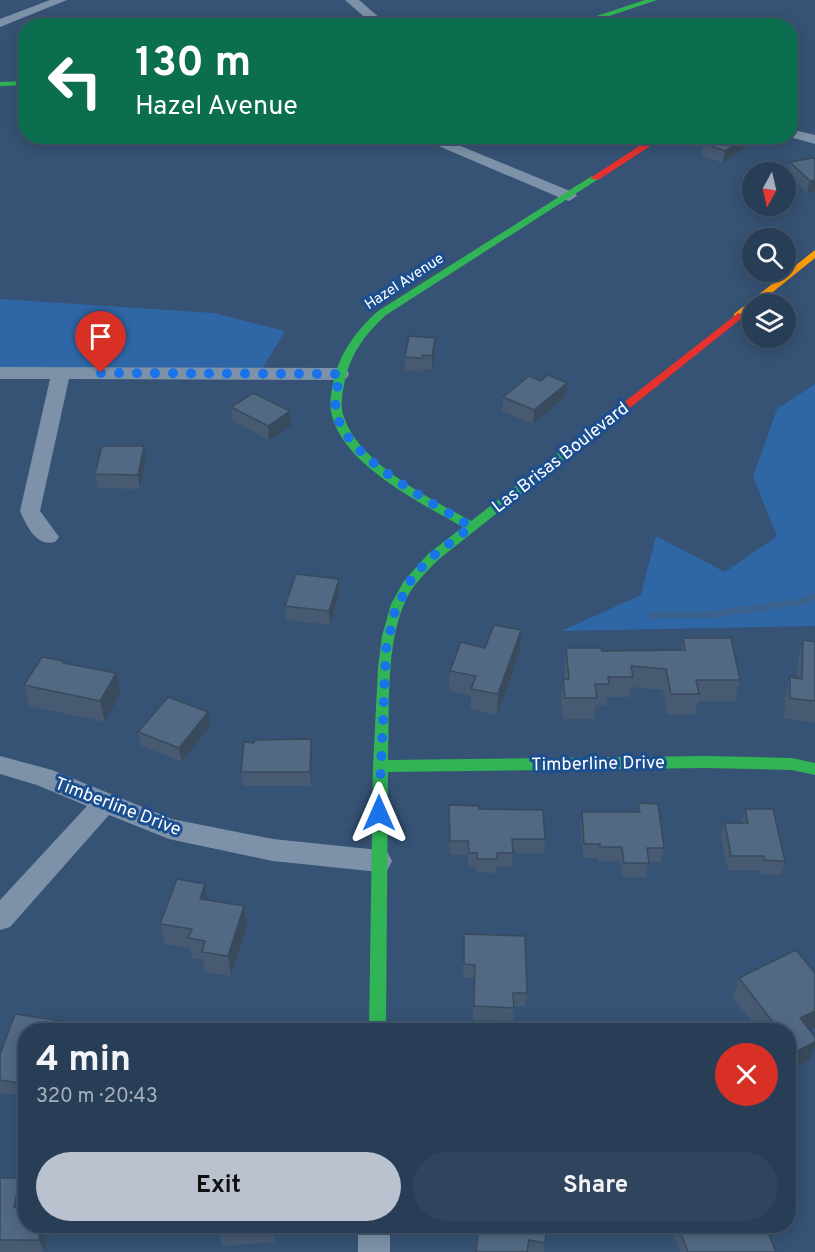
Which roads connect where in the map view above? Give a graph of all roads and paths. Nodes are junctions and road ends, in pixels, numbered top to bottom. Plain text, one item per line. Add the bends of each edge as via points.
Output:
1 (61, 0) edge
2 (351, 0) edge
3 (652, 0) edge
4 (0, 10) edge
5 (15, 16) junction
6 (374, 18) edge
7 (595, 18) edge
8 (0, 23) edge
9 (18, 83) edge
10 (0, 84) edge
11 (815, 124) edge
12 (798, 132) edge
13 (798, 135) edge
14 (815, 140) edge
15 (442, 144) edge
16 (650, 144) edge
17 (569, 196) junction
18 (815, 253) edge
19 (0, 373) edge
20 (61, 373) junction
21 (340, 374) junction
22 (471, 527) junction
23 (48, 537) dead end
24 (0, 765) edge
25 (380, 766) junction
26 (815, 769) edge
27 (105, 803) junction
28 (379, 861) junction
29 (0, 919) edge
30 (377, 1023) edge
31 (374, 1233) edge
32 (374, 1252) edge

1 - 5 street
2 - 6 street
3 - 7 street
4 - 5 street
5 - 8 street
9 - 10 street
11 - 12 street
13 - 14 street
15 - 17 street
16 - 17 street, Hazel Avenue
17 - 21 street, Hazel Avenue via 382,313 350,347
18 - 22 street, Las Brisas Boulevard
19 - 20 street
20 - 21 street
20 - 23 street via 30,511
21 - 22 street, Hazel Avenue via 335,409 351,441 372,463
22 - 25 street, Las Brisas Boulevard via 413,576 395,611 386,649
24 - 27 street, Timberline Drive via 43,777
25 - 26 street, Timberline Drive via 705,762 792,764
25 - 28 street, Las Brisas Boulevard
27 - 28 street, Timberline Drive via 169,829 273,850
27 - 29 street
28 - 30 street, Las Brisas Boulevard
31 - 32 street

